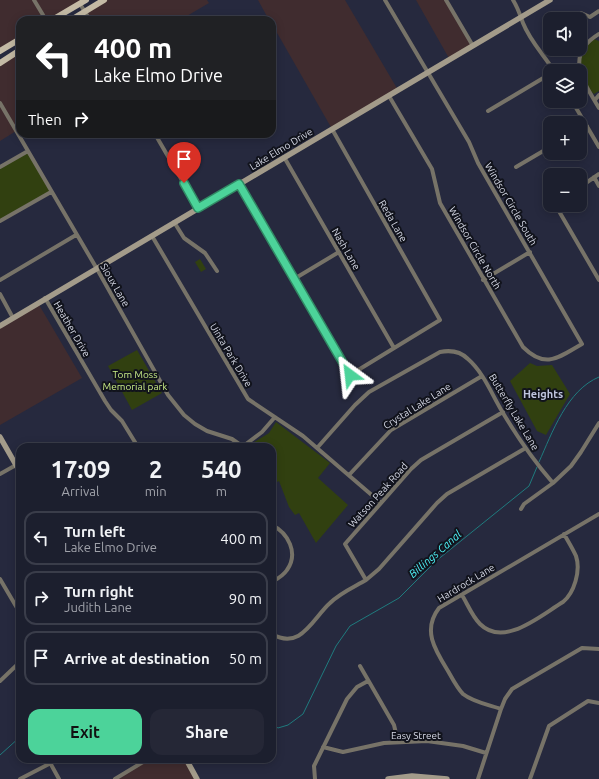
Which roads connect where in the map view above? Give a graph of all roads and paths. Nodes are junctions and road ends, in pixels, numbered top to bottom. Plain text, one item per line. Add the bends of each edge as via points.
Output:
1 (34, 0) edge
2 (86, 0) edge
3 (104, 0) edge
4 (385, 0) edge
5 (446, 0) edge
6 (513, 0) edge
7 (550, 0) edge
8 (80, 4) junction
9 (599, 11) edge
10 (85, 12) junction
11 (587, 15) edge
12 (44, 16) edge
13 (59, 16) edge
14 (78, 16) edge
15 (88, 16) edge
16 (522, 17) junction
17 (599, 34) edge
18 (16, 41) edge
19 (587, 44) edge
20 (473, 46) junction
21 (0, 51) edge
22 (16, 53) edge
23 (580, 56) edge
24 (0, 63) edge
25 (549, 64) edge
26 (429, 72) junction
27 (543, 78) edge
28 (599, 95) edge
29 (389, 96) junction
30 (595, 100) junction
31 (0, 103) edge
32 (599, 108) edge
33 (488, 111) dead end
34 (587, 126) edge
35 (332, 129) junction
36 (16, 130) edge
37 (20, 138) edge
38 (157, 138) edge
39 (599, 147) edge
40 (28, 151) junction
41 (543, 152) edge
42 (284, 157) junction
43 (0, 167) edge
44 (516, 167) dead end
45 (599, 174) edge
46 (594, 177) junction
47 (587, 182) edge
48 (239, 184) junction
49 (599, 186) edge
50 (51, 192) junction
51 (198, 208) junction
52 (559, 212) edge
53 (0, 220) edge
54 (174, 222) junction
55 (76, 235) junction
56 (152, 236) junction
57 (339, 252) junction
58 (530, 252) junction
59 (97, 269) junction
60 (217, 271) dead end
61 (294, 279) junction
62 (0, 280) edge
63 (483, 280) junction
64 (599, 280) edge
65 (0, 294) edge
66 (45, 298) junction
67 (13, 318) junction
68 (0, 326) edge
69 (582, 344) joint
70 (394, 348) junction
71 (482, 376) junction
72 (502, 412) junction
73 (274, 417) junction
74 (599, 423) edge
75 (0, 436) edge
76 (136, 443) edge
77 (237, 443) edge
78 (247, 443) edge
79 (318, 448) junction
80 (524, 449) junction
81 (16, 465) joint
82 (0, 474) edge
83 (349, 476) junction
84 (552, 483) junction
85 (381, 503) junction
86 (521, 509) dead end
87 (599, 514) edge
88 (276, 528) edge
89 (564, 534) junction
90 (0, 579) edge
91 (276, 579) edge
92 (366, 580) junction
93 (462, 595) junction
94 (16, 606) edge
95 (276, 636) edge
96 (599, 649) edge
97 (16, 666) edge
98 (360, 666) dead end
99 (0, 681) edge
100 (368, 681) junction
101 (599, 703) edge
102 (501, 709) junction
103 (320, 739) dead end
104 (325, 741) junction
105 (398, 742) junction
106 (323, 746) junction
107 (486, 753) junction
108 (45, 763) edge
109 (49, 763) edge
110 (141, 763) edge
111 (188, 763) edge
112 (412, 778) edge
113 (20, 779) edge
114 (59, 779) edge
115 (115, 779) edge
116 (197, 779) edge
117 (315, 779) edge
118 (388, 779) edge
119 (447, 779) edge
120 (478, 779) edge
121 (530, 779) edge

1 - 12 street
2 - 8 main road
3 - 10 main road
4 - 26 street, Windsor Circle South
5 - 20 street
6 - 16 street
7 - 16 main road, Lake Elmo Drive
8 - 10 street
8 - 13 main road
9 - 11 street
10 - 14 main road
10 - 15 street
16 - 20 main road, Lake Elmo Drive
16 - 25 street via 523,23
17 - 19 street
18 - 21 main road
20 - 26 main road, Lake Elmo Drive
22 - 24 main road
23 - 30 street via 582,78
26 - 29 main road, Lake Elmo Drive
26 - 58 street, Windsor Circle South
27 - 33 street
28 - 30 street
29 - 35 main road, Lake Elmo Drive
29 - 63 street, Windsor Circle North via 432,169 440,203
30 - 32 street
31 - 36 street, Sioux Lane
34 - 39 street
35 - 42 main road, Lake Elmo Drive
35 - 70 street, Reda Lane via 440,320
37 - 40 street, Sioux Lane
38 - 51 street
40 - 43 street
40 - 50 street, Sioux Lane
41 - 44 street
42 - 48 main road, Lake Elmo Drive
42 - 57 street, Nash Lane
45 - 46 street
46 - 47 street
46 - 49 street
48 - 51 main road, Lake Elmo Drive
48 - 61 street
50 - 53 street
50 - 55 street, Sioux Lane
51 - 54 main road, Lake Elmo Drive
52 - 64 street
54 - 56 main road, Lake Elmo Drive
54 - 60 street via 184,238 205,253
55 - 59 street, Sioux Lane
55 - 62 street
56 - 59 main road, Lake Elmo Drive
56 - 73 street, Uinta Park Drive via 241,390 248,399
57 - 61 street
57 - 70 street, Nash Lane
58 - 63 street
58 - 69 street, Windsor Circle South
59 - 66 main road, Lake Elmo Drive
59 - 77 street, Sioux Lane via 142,352 176,406 195,424
61 - 70 street via 350,375
63 - 69 street, Windsor Circle North via 523,347 531,355 552,360
65 - 67 street
66 - 67 main road, Lake Elmo Drive
66 - 76 street, Heather Drive via 104,401 122,421
67 - 68 main road, Lake Elmo Drive
71 - 72 street, Butterfly Lake Lane
71 - 79 street, Butterfly Lake Lane via 468,358 459,352 440,352 370,392 355,405
71 - 83 street, Crystal Lake Lane via 390,430
72 - 80 street, Butterfly Lake Lane
72 - 85 street, Watson Peak Road via 421,460
73 - 78 street via 262,432
73 - 79 street, Uinta Park Drive
74 - 84 street via 581,452
75 - 81 main road
79 - 83 street, Uinta Park Drive
80 - 84 street, Butterfly Lake Lane
80 - 92 street via 436,503 379,569
81 - 82 street
83 - 85 street, Uinta Park Drive
84 - 86 street
85 - 92 street, Watson Peak Road via 345,544
87 - 89 street, Hardrock Lane
88 - 91 street via 285,534 292,552 287,570
89 - 93 street, Hardrock Lane
89 - 93 street via 577,558 575,582 570,596 515,631 493,634 480,624
90 - 94 street
92 - 95 street via 331,602 301,635 290,638
93 - 102 street, Hardrock Lane via 439,608 434,615 430,637 434,648 464,694
96 - 102 street via 582,648 520,684 512,689
97 - 99 street
98 - 100 street
100 - 104 street via 351,693
100 - 105 street via 394,725
101 - 121 street via 588,701 549,726
102 - 107 street
103 - 104 street
104 - 106 street
105 - 106 street, Easy Street via 343,752
105 - 107 street, Easy Street via 441,742
106 - 117 street via 314,766
107 - 120 street
108 - 113 street
109 - 114 street
110 - 115 street
111 - 116 main road
112 - 118 main road
112 - 119 main road

